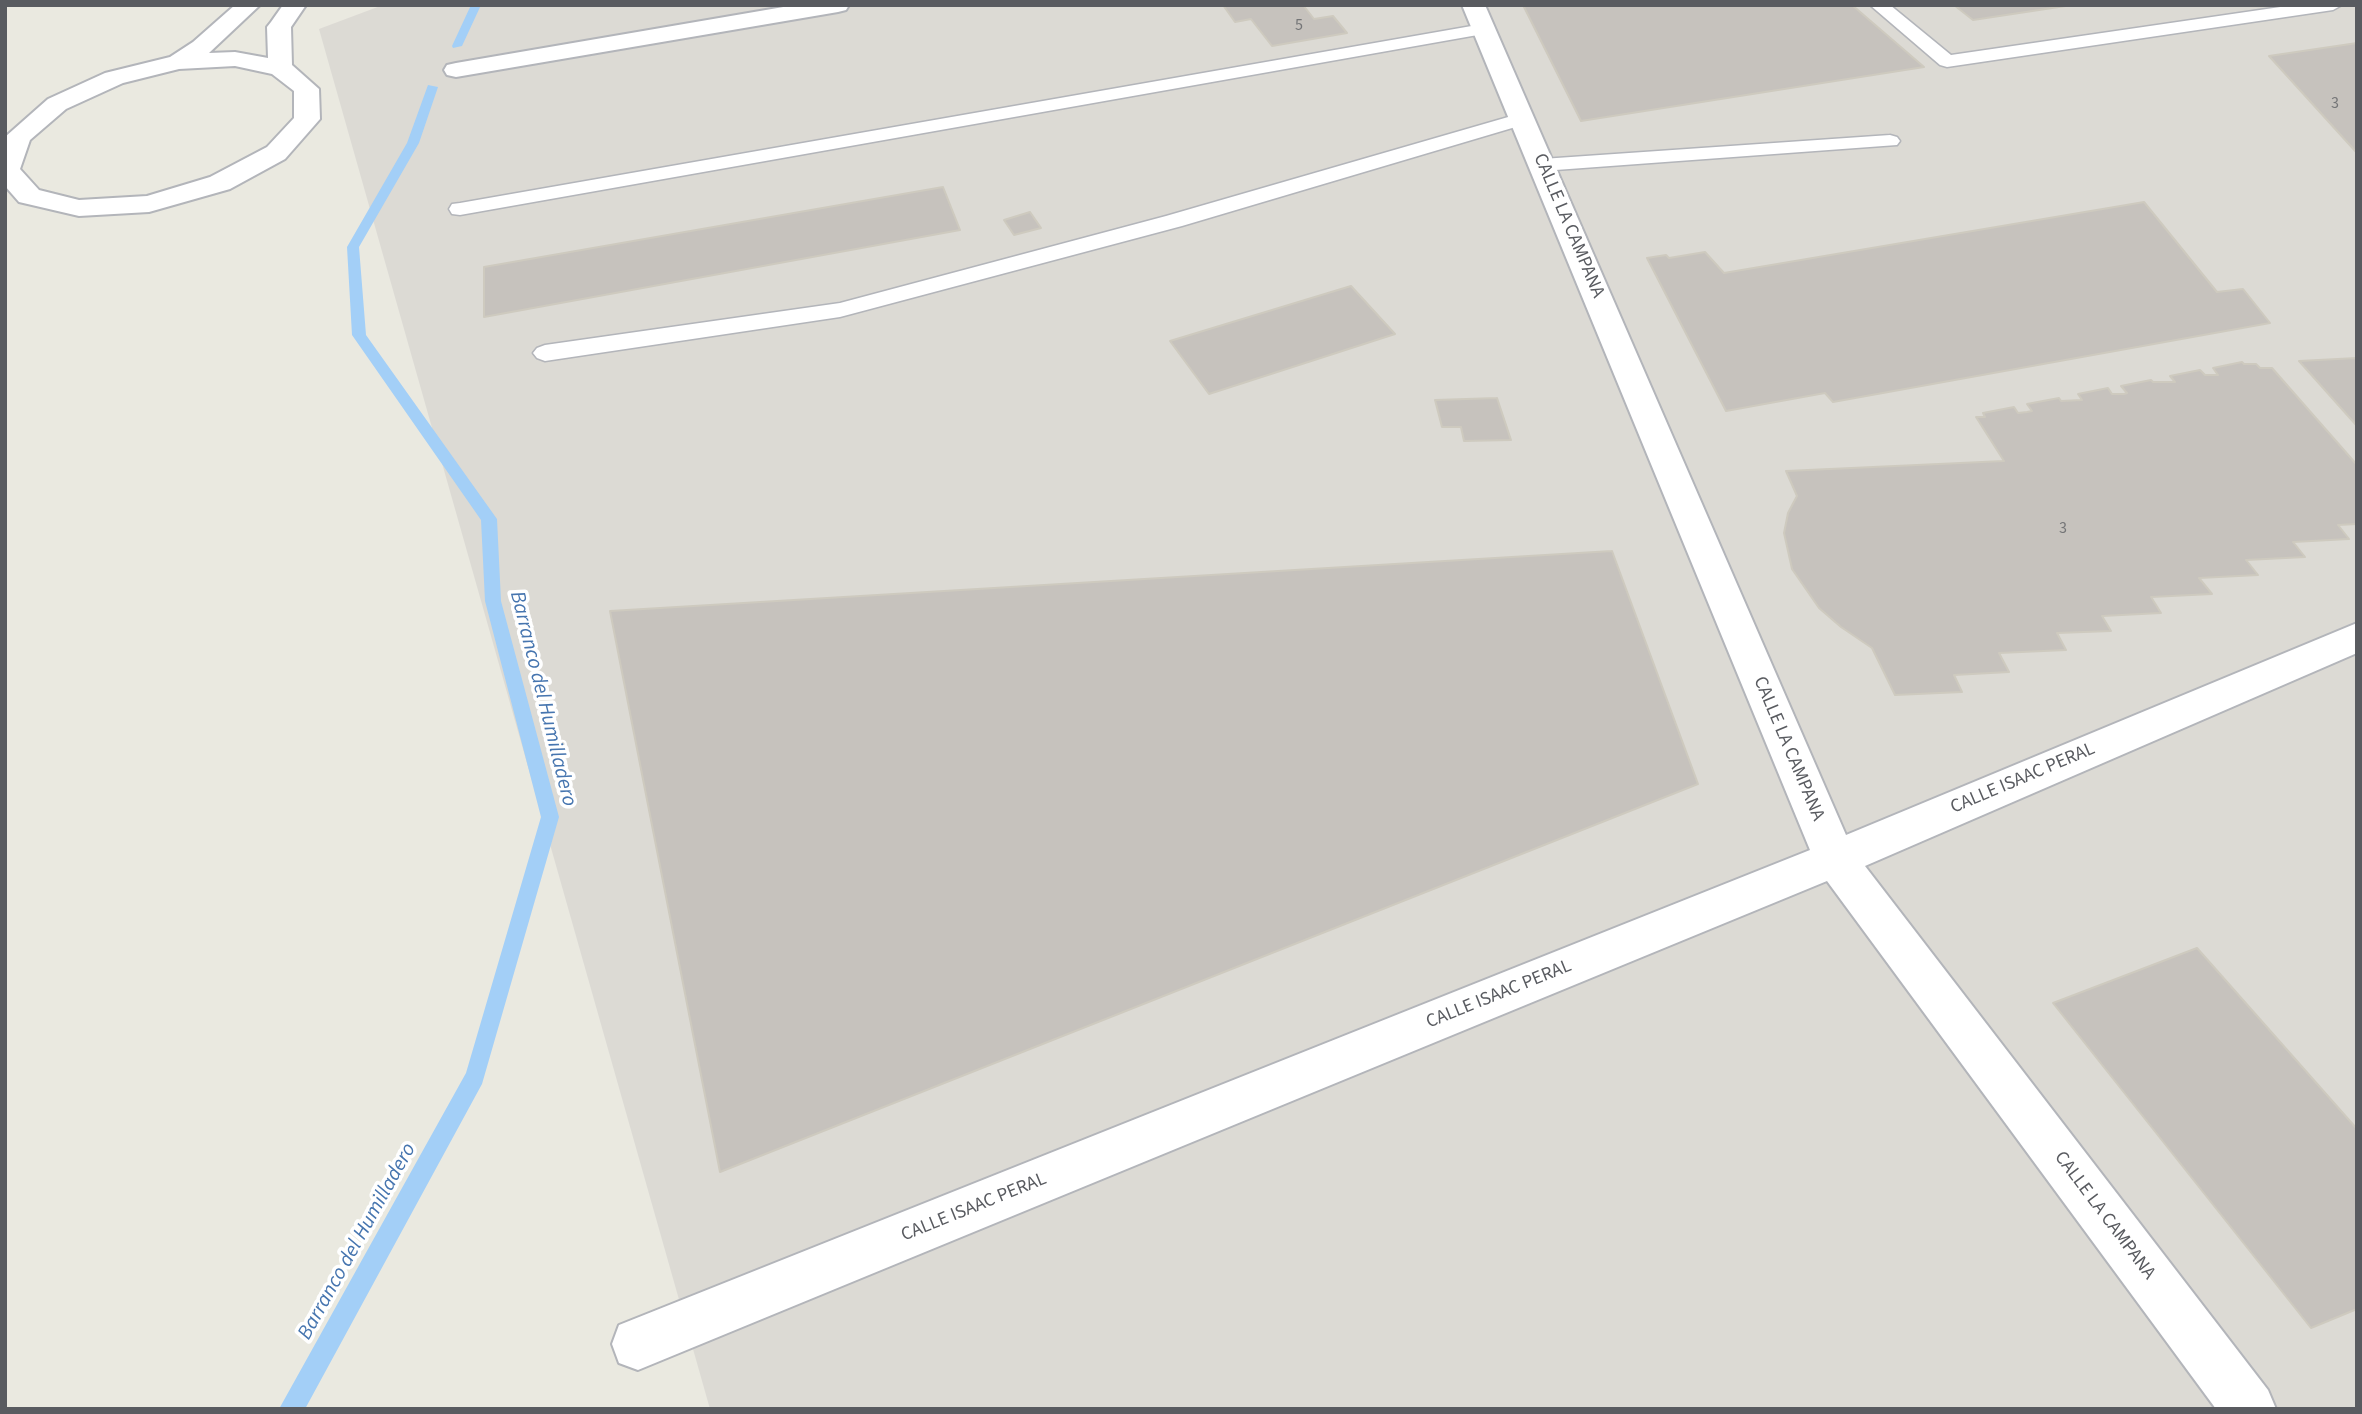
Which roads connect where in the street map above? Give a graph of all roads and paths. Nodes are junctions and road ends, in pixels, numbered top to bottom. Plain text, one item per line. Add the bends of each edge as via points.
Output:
1 (249, 5) edge
2 (295, 5) edge
3 (838, 5) edge
4 (1879, 5) edge
5 (2333, 5) edge
6 (1478, 17) edge
7 (179, 62) junction
8 (281, 68) junction
9 (456, 70) dead end
10 (1522, 119) junction
11 (1890, 141) dead end
12 (1542, 165) junction
13 (460, 209) dead end
14 (545, 353) dead end
15 (2357, 637) edge
16 (1835, 859) junction
17 (638, 1344) dead end
18 (2249, 1409) edge

1 - 7 street
2 - 8 street via 279,27
3 - 9 street
4 - 5 lane via 1947,61
6 - 10 street, CALLE LA CAMPANA
6 - 13 lane via 1332,57
7 - 8 street via 236,59
7 - 8 street via 114,78 57,104 18,137 6,170 29,196 79,208 149,204 220,183 276,153 307,119 307,89
10 - 12 street, CALLE LA CAMPANA
10 - 14 lane via 1174,221 840,310
11 - 12 lane
12 - 16 street, CALLE LA CAMPANA
15 - 16 street, CALLE ISAAC PERAL
16 - 17 street, CALLE ISAAC PERAL
16 - 18 street, CALLE LA CAMPANA

